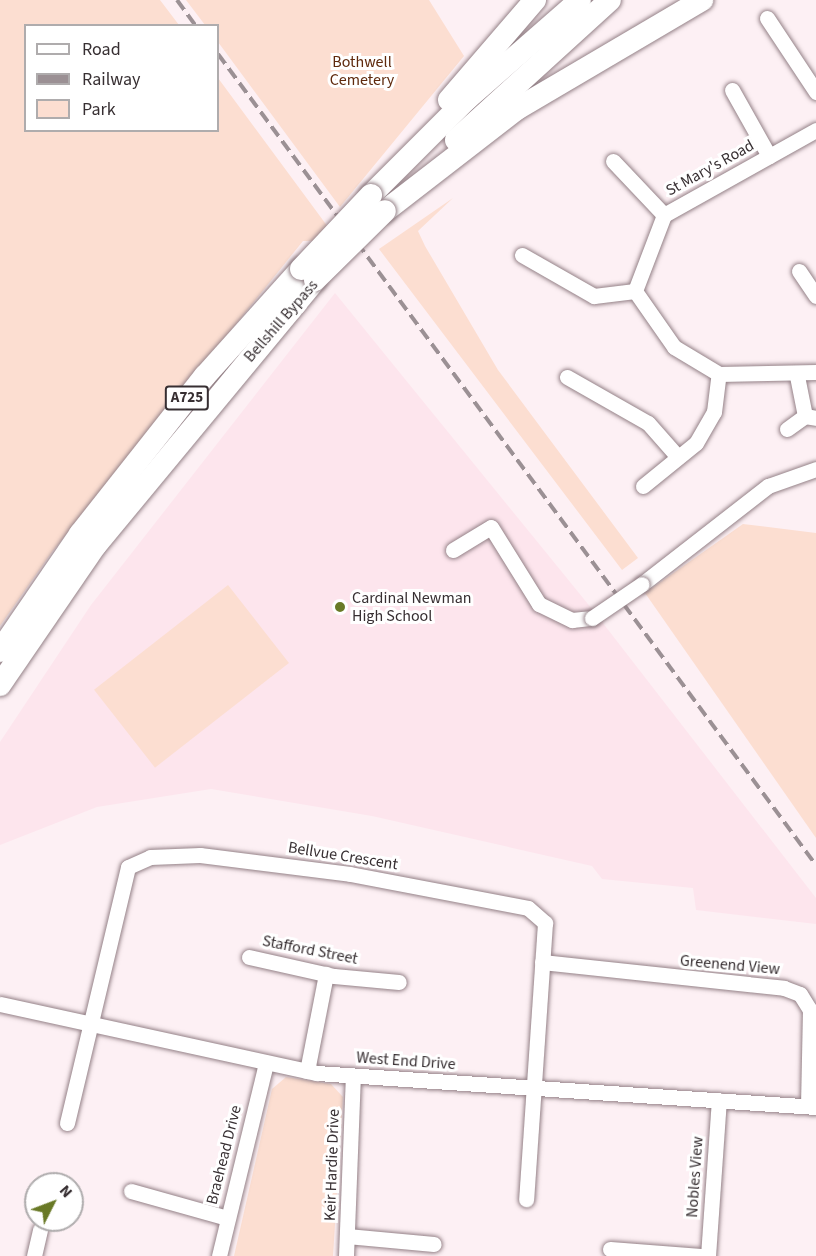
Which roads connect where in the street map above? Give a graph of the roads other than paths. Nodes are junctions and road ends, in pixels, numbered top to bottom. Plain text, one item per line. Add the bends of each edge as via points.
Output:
1 (535, 0) edge
2 (580, 0) edge
3 (610, 0) edge
4 (702, 0) edge
5 (767, 18) dead end
6 (732, 90) dead end
7 (816, 92) edge
8 (816, 130) edge
9 (770, 156) junction
10 (613, 161) dead end
11 (377, 199) junction
12 (664, 215) junction
13 (522, 255) dead end
14 (799, 271) dead end
15 (308, 274) junction
16 (636, 291) junction
17 (816, 296) edge
18 (816, 372) edge
19 (719, 374) junction
20 (797, 376) junction
21 (567, 377) dead end
22 (810, 417) edge
23 (787, 429) dead end
24 (678, 457) junction
25 (816, 469) edge
26 (643, 486) dead end
27 (453, 550) dead end
28 (0, 651) edge
29 (0, 685) edge
30 (249, 957) dead end
31 (542, 962) junction
32 (326, 974) junction
33 (399, 982) dead end
34 (0, 1004) edge
35 (87, 1024) junction
36 (266, 1063) junction
37 (307, 1071) junction
38 (353, 1076) junction
39 (535, 1087) junction
40 (719, 1100) junction
41 (812, 1106) edge
42 (67, 1123) dead end
43 (131, 1191) dead end
44 (526, 1199) dead end
45 (227, 1218) junction
46 (40, 1232) edge
47 (347, 1236) junction
48 (434, 1244) dead end
49 (610, 1249) dead end
50 (34, 1256) edge
51 (219, 1256) edge
52 (346, 1256) edge
53 (701, 1256) edge
54 (708, 1256) edge

1 - 11 highway
2 - 11 highway, Bellshill Bypass / A725
3 - 11 highway, Bellshill Bypass / A725
4 - 11 highway via 517,109
5 - 7 street
6 - 9 street
8 - 9 street, St Mary's Road
9 - 12 street, St Mary's Road
10 - 12 street
11 - 15 highway, Bellshill Bypass / A725, bridge
12 - 16 street, St Mary's Road
13 - 16 street via 594,296
14 - 17 street
15 - 28 highway, Bellshill Bypass / A725 via 205,376 80,534
15 - 29 highway, Bellshill Bypass / A725 via 96,545
16 - 19 street via 674,347
18 - 20 street
19 - 20 street
19 - 24 street via 714,412 696,443
20 - 22 street
21 - 24 street via 648,423
22 - 23 street
24 - 26 street
25 - 27 street, bridge via 768,486 592,618 572,620 539,604 491,527
30 - 32 street, Stafford Street
31 - 35 street, Bellvue Crescent via 545,923 528,908 350,874 200,855 150,857 128,867
31 - 39 street, Bellvue Crescent
31 - 41 street, Greenend View via 784,988 800,994 810,1010
32 - 33 street, Stafford Street
32 - 37 street
34 - 35 street, West End Drive
35 - 36 street, West End Drive
35 - 42 street
36 - 37 street, West End Drive
36 - 45 street, Braehead Drive
37 - 38 street, West End Drive
38 - 39 street, West End Drive
38 - 47 street, Keir Hardie Drive
39 - 40 street, West End Drive
39 - 44 street, Bellvue Crescent
40 - 41 street, West End Drive
40 - 54 street, Nobles View
43 - 45 street
45 - 51 street, Braehead Drive
46 - 50 street
47 - 48 street
47 - 52 street, Keir Hardie Drive
49 - 53 street

